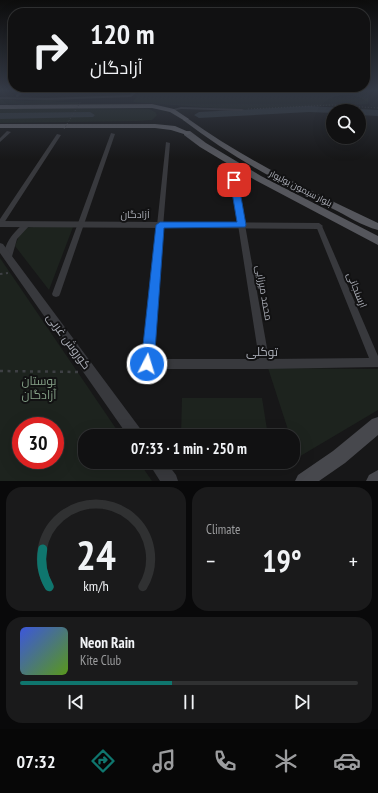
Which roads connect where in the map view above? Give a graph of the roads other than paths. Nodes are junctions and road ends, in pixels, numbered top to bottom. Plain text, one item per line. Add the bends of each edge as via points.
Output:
1 (158, 113) edge
2 (177, 113) edge
3 (185, 119) junction
4 (114, 125) junction
5 (0, 126) edge
6 (9, 132) dead end
7 (187, 133) junction
8 (113, 134) dead end
9 (59, 135) dead end
10 (0, 141) edge
11 (168, 143) dead end
12 (234, 180) dead end
13 (0, 224) edge
14 (28, 224) junction
15 (82, 225) junction
16 (160, 225) junction
17 (242, 225) junction
18 (319, 226) joint
19 (378, 227) edge
20 (378, 240) edge
21 (0, 246) edge
22 (8, 258) junction
23 (56, 294) dead end
24 (376, 363) joint
25 (265, 364) junction
26 (378, 425) edge
27 (132, 429) edge
28 (161, 469) edge
29 (378, 479) edge
30 (170, 481) edge
31 (304, 481) edge
32 (375, 481) edge

1 - 4 highway via 158,117 150,121
2 - 3 highway
3 - 7 highway via 170,119 171,124
3 - 19 main road, بلوار سیمون بولیوار via 232,152
4 - 5 highway
4 - 7 highway via 161,126
6 - 10 street
7 - 20 main road, بلوار سیمون بولیوار via 258,178
8 - 15 street
9 - 13 street
11 - 16 street
12 - 17 street, محمد میرزایی
13 - 14 street, آزادگان
14 - 15 street, آزادگان
14 - 22 street via 12,240
15 - 16 street, آزادگان
15 - 23 street
16 - 17 street, آزادگان
16 - 25 street, توکلی via 147,364
17 - 18 street, آزادگان
17 - 25 street, محمد میرزایی
18 - 24 street, ارسنجانی
21 - 22 street, کوروش غربی
22 - 27 street, کوروش غربی
24 - 25 street, توکلی
26 - 31 main road
28 - 30 street
29 - 32 main road

